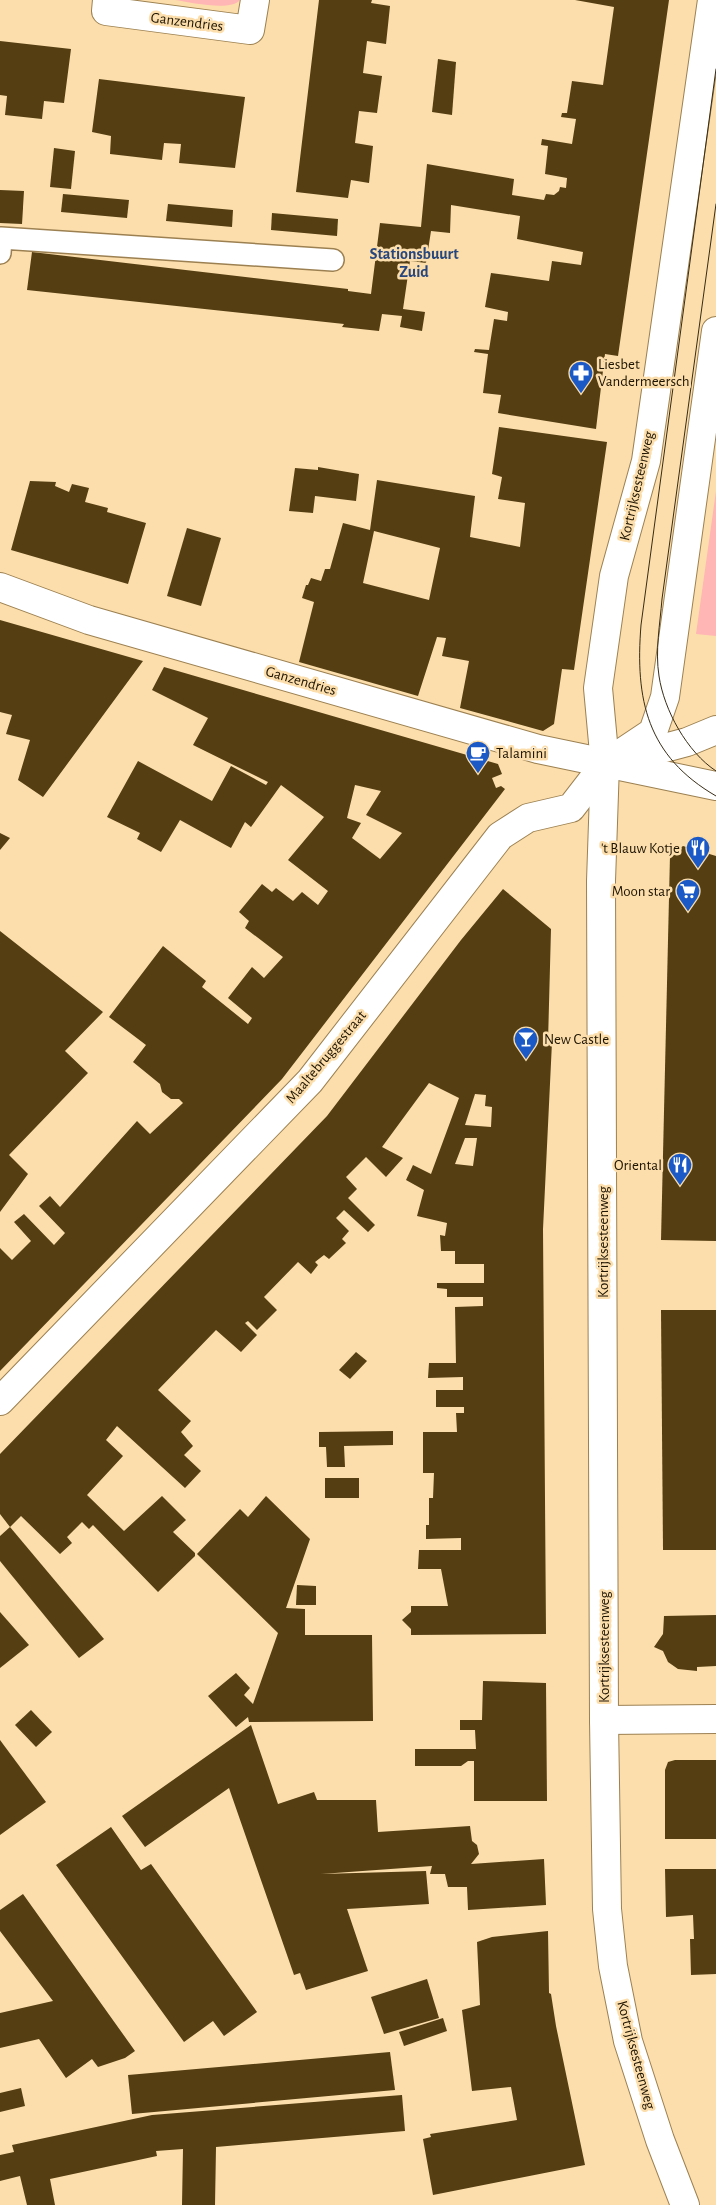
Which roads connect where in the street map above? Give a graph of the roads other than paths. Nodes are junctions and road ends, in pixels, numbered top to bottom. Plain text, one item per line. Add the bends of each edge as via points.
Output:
1 (107, 0) edge
2 (255, 0) edge
3 (712, 0) edge
4 (0, 253) edge
5 (333, 260) dead end
6 (716, 331) edge
7 (0, 587) edge
8 (716, 730) edge
9 (605, 764) junction
10 (716, 786) edge
11 (0, 1401) edge
12 (716, 1719) edge
13 (604, 1720) junction
14 (685, 2205) edge

1 - 2 main road, Ganzendries via 106,11 250,30
3 - 9 main road, Kortrijksesteenweg via 646,461 614,576 598,688
4 - 5 lane via 2,238
6 - 9 main road via 664,697 654,732
7 - 9 main road, Ganzendries via 89,620 538,749
8 - 9 main road via 687,742
9 - 10 main road, Ganzendries
9 - 11 main road, Maaltebruggestraat via 572,808 528,818 500,836 310,1081
9 - 13 main road, Kortrijksesteenweg via 602,864
12 - 13 main road, Kortrijksesteenweg
13 - 14 main road, Kortrijksesteenweg via 607,1909 613,1966 628,2041

